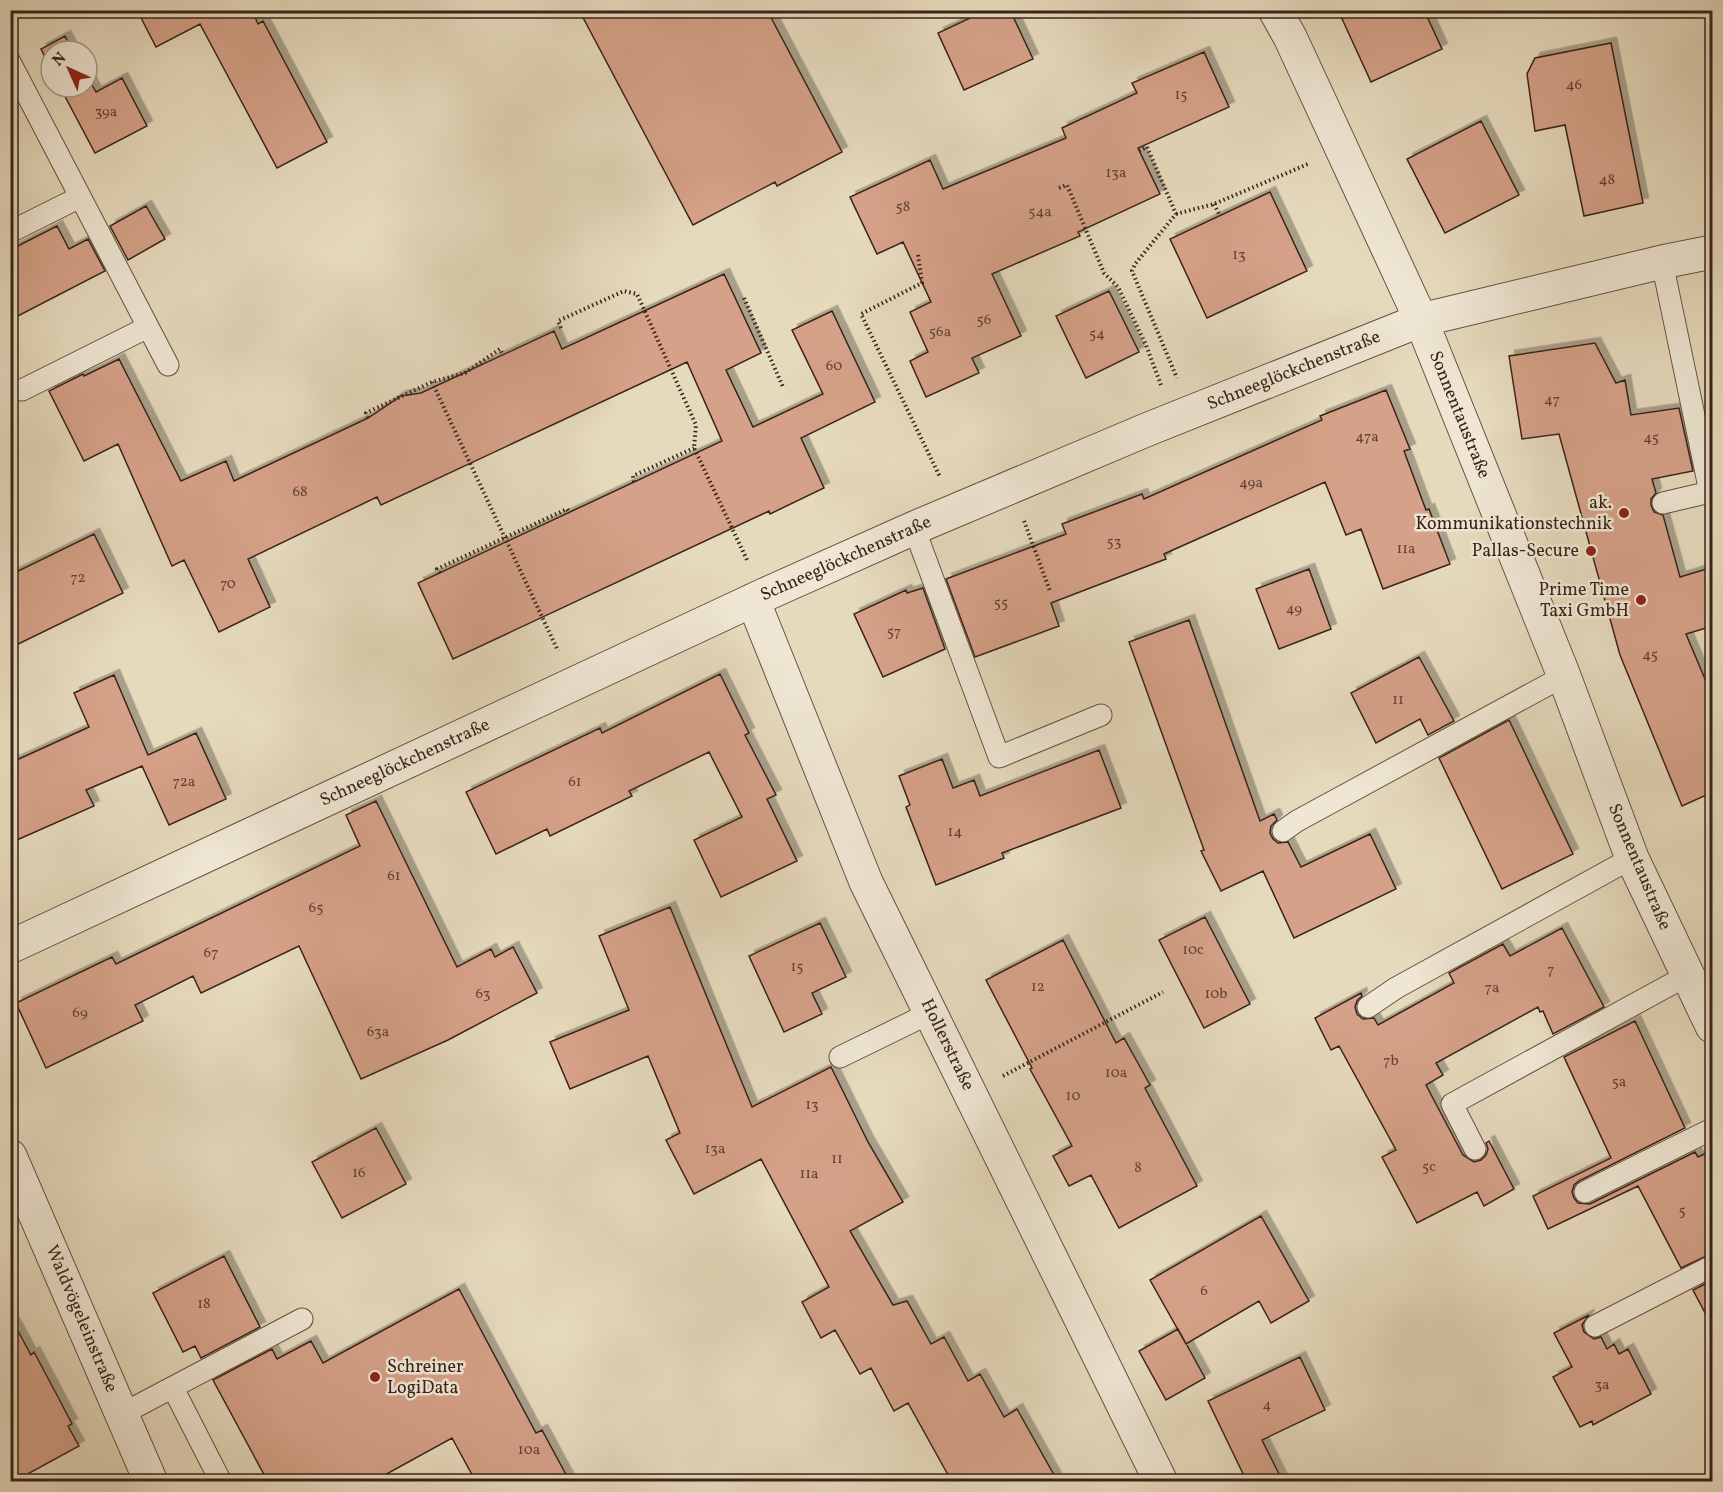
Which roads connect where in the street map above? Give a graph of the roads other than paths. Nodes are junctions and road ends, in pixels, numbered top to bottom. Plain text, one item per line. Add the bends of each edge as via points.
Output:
1 (1275, 10) edge
2 (10, 62) edge
3 (80, 196) junction
4 (10, 232) edge
5 (1713, 252) edge
6 (1662, 262) junction
7 (1421, 320) junction
8 (148, 327) junction
9 (168, 365) dead end
10 (22, 390) dead end
11 (1663, 503) dead end
12 (914, 528) junction
13 (758, 598) junction
14 (1564, 676) junction
15 (1101, 716) dead end
16 (1283, 831) dead end
17 (1632, 858) junction
18 (10, 948) edge
19 (1688, 975) junction
20 (1368, 1007) dead end
21 (930, 1013) junction
22 (1713, 1026) edge
23 (840, 1058) dead end
24 (1713, 1129) edge
25 (1475, 1149) dead end
26 (10, 1156) edge
27 (1585, 1192) dead end
28 (1713, 1266) edge
29 (302, 1319) dead end
30 (1595, 1326) dead end
31 (173, 1388) junction
32 (122, 1414) junction
33 (151, 1482) edge
34 (221, 1482) edge
35 (1161, 1482) edge

1 - 7 street, Sonnentaustraße
2 - 3 lane
3 - 4 lane
3 - 8 lane
5 - 6 street, Schneeglöckchenstraße
6 - 7 street, Schneeglöckchenstraße
6 - 11 lane via 1710,492
7 - 12 street, Schneeglöckchenstraße
7 - 14 street, Sonnentaustraße
8 - 9 lane
8 - 10 lane
12 - 13 street, Schneeglöckchenstraße
12 - 15 lane via 999,757
13 - 18 street, Schneeglöckchenstraße
13 - 21 street, Hollerstraße via 866,882
14 - 16 lane
14 - 17 street, Sonnentaustraße
17 - 19 street, Sonnentaustraße
17 - 20 lane
19 - 22 street, Sonnentaustraße
19 - 25 lane via 1452,1104
21 - 23 lane
21 - 35 street, Hollerstraße
24 - 27 lane
26 - 32 street, Waldvögeleinstraße
28 - 30 lane
29 - 31 lane
31 - 32 lane
31 - 34 lane
32 - 33 street, Waldvögeleinstraße

